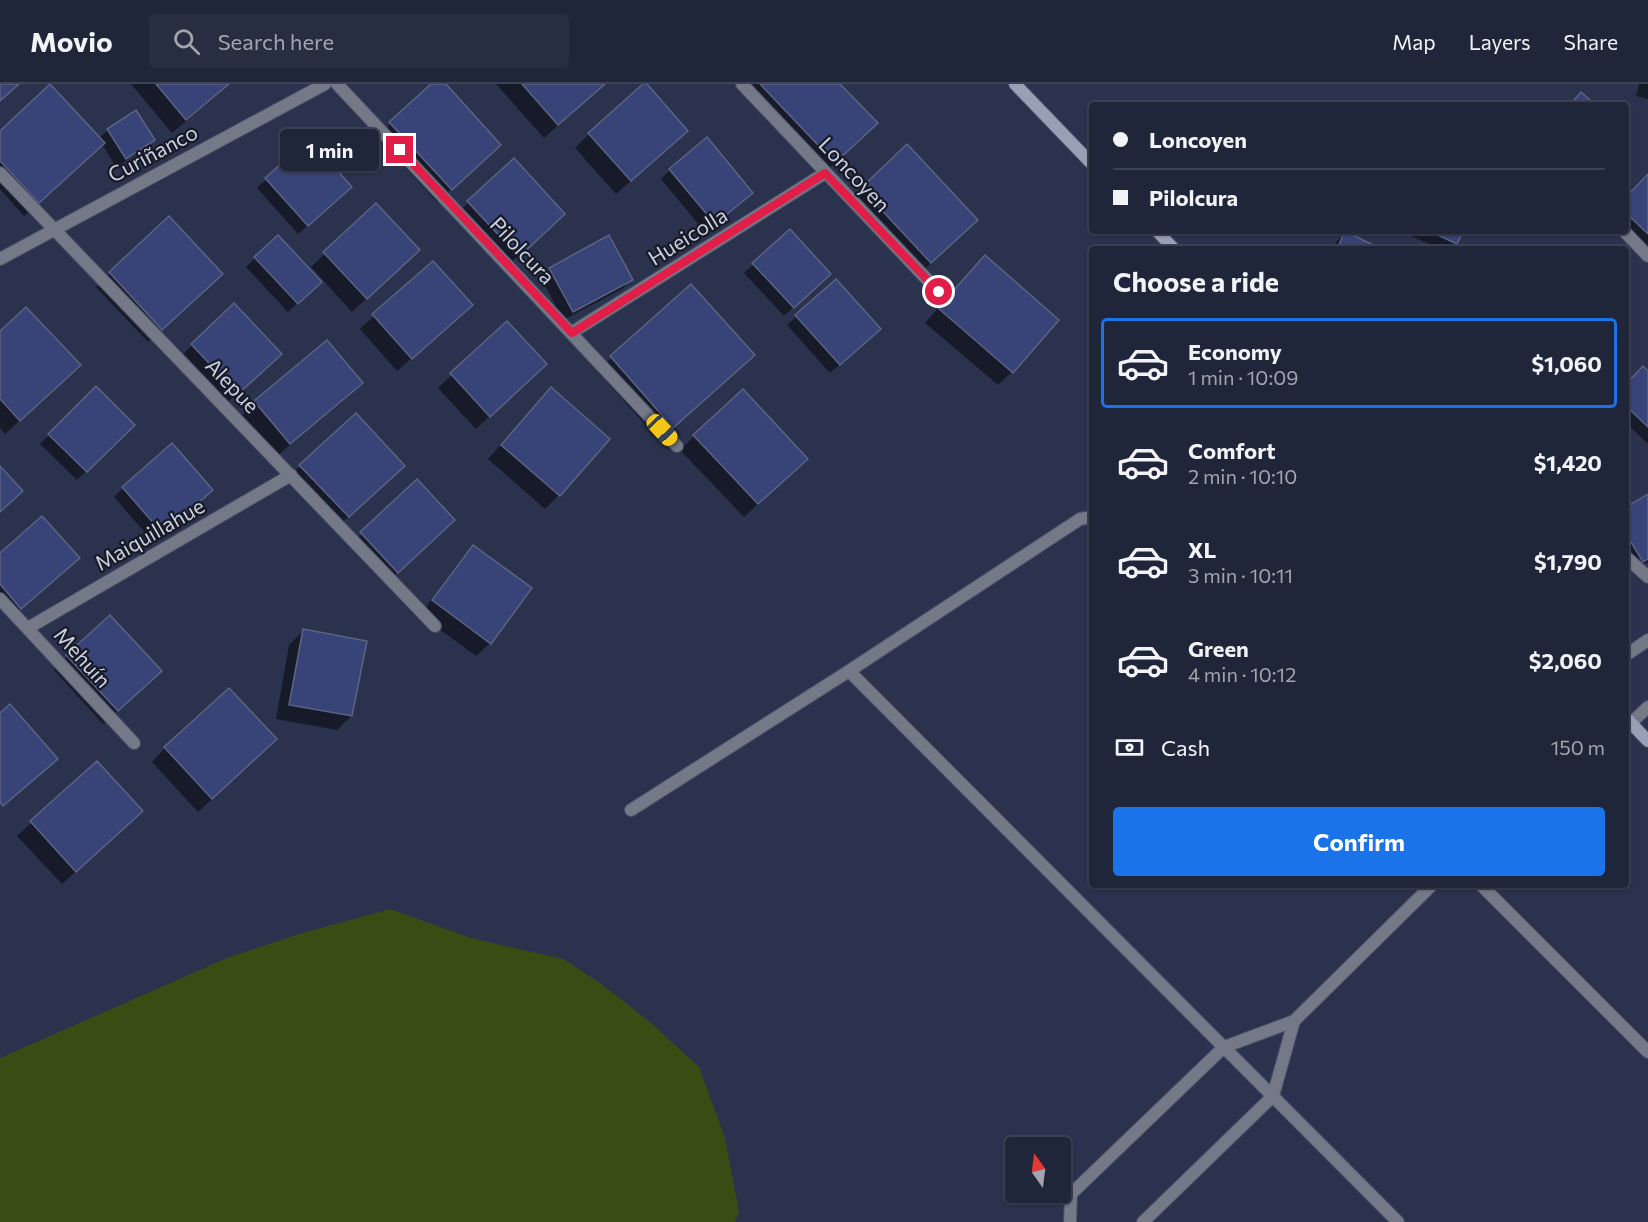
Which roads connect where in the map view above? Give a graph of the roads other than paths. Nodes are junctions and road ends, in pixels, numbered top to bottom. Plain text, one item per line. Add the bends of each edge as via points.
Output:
1 (325, 84) edge
2 (337, 84) edge
3 (742, 84) edge
4 (1015, 84) edge
5 (1089, 161) edge
6 (0, 173) edge
7 (825, 173) junction
8 (54, 230) junction
9 (1160, 234) edge
10 (1627, 234) edge
11 (1171, 246) edge
12 (1648, 256) edge
13 (0, 259) edge
14 (939, 292) dead end
15 (572, 333) junction
16 (677, 446) dead end
17 (291, 475) junction
18 (1089, 518) edge
19 (1629, 560) edge
20 (1648, 577) edge
21 (0, 598) edge
22 (435, 626) dead end
23 (28, 628) junction
24 (1643, 643) edge
25 (1629, 654) edge
26 (849, 671) junction
27 (1648, 707) edge
28 (1629, 720) edge
29 (1629, 722) edge
30 (1648, 741) edge
31 (134, 743) dead end
32 (631, 810) dead end
33 (1429, 888) edge
34 (1483, 888) edge
35 (1294, 1021) junction
36 (1224, 1047) junction
37 (1648, 1052) edge
38 (1273, 1096) junction
39 (1070, 1222) edge
40 (1143, 1222) edge
41 (1398, 1222) edge

1 - 8 street, Curiñanco
2 - 15 street, Pilolcura
3 - 7 street, Loncoyen
4 - 5 street
6 - 8 street, Alepue
7 - 14 street, Loncoyen
7 - 15 street, Hueicolla
8 - 13 street, Curiñanco
8 - 17 street, Alepue
9 - 11 street
10 - 12 street
15 - 16 street, Pilolcura
17 - 22 street, Alepue
17 - 23 street, Maiquillahue
18 - 26 street via 1080,519
19 - 20 street
21 - 23 street, Mehuín
23 - 31 street, Mehuín
24 - 25 street
26 - 32 street
26 - 36 street
27 - 28 street
29 - 30 street
33 - 35 street
34 - 37 street
35 - 36 street
35 - 38 street
36 - 38 street
36 - 39 street via 1071,1194
38 - 40 street
38 - 41 street

